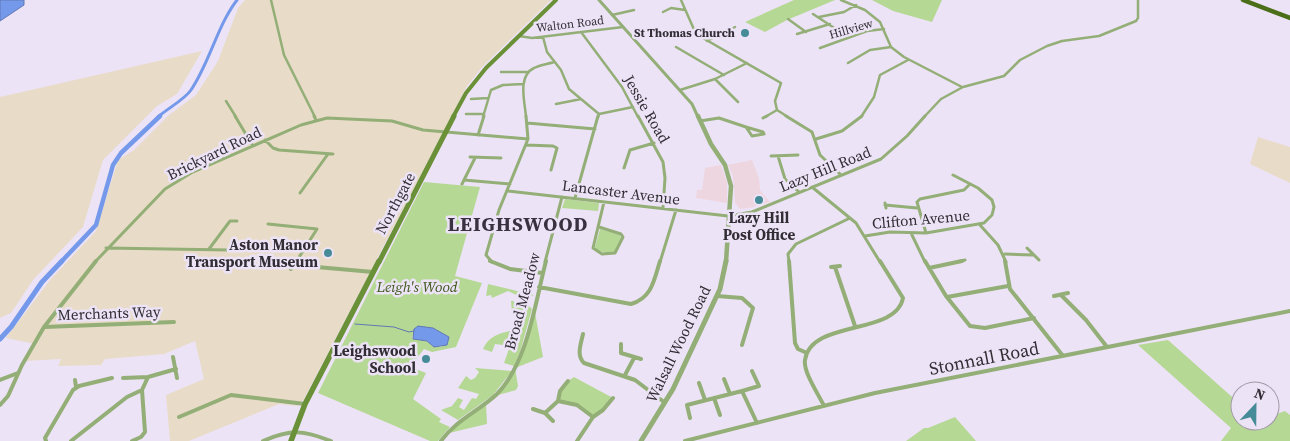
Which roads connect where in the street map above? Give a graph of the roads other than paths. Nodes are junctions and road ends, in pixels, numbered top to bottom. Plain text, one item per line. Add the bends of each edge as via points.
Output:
1 (271, 0) edge
2 (556, 0) edge
3 (606, 0) edge
4 (681, 0) edge
5 (841, 0) edge
6 (1138, 0) edge
7 (1243, 0) edge
8 (600, 1) edge
9 (856, 5) junction
10 (634, 10) dead end
11 (685, 10) junction
12 (663, 12) dead end
13 (813, 14) dead end
14 (612, 15) junction
15 (818, 17) junction
16 (1290, 18) edge
17 (788, 20) dead end
18 (830, 24) junction
19 (623, 27) junction
20 (734, 27) dead end
21 (884, 29) junction
22 (581, 32) junction
23 (806, 32) junction
24 (797, 34) dead end
25 (519, 36) junction
26 (542, 37) junction
27 (849, 37) junction
28 (707, 41) junction
29 (891, 46) junction
30 (676, 47) dead end
31 (823, 47) dead end
32 (849, 58) dead end
33 (853, 60) junction
34 (909, 60) junction
35 (554, 62) junction
36 (747, 63) junction
37 (848, 63) dead end
38 (501, 72) dead end
39 (528, 72) junction
40 (724, 75) junction
41 (716, 79) junction
42 (523, 84) junction
43 (963, 87) junction
44 (680, 90) junction
45 (472, 98) dead end
46 (488, 98) junction
47 (581, 99) junction
48 (554, 100) dead end
49 (226, 101) dead end
50 (743, 101) dead end
51 (633, 107) junction
52 (777, 110) junction
53 (466, 114) dead end
54 (484, 114) junction
55 (599, 114) junction
56 (763, 118) dead end
57 (316, 120) junction
58 (700, 121) junction
59 (527, 123) junction
60 (746, 126) junction
61 (595, 129) junction
62 (446, 132) junction
63 (478, 135) junction
64 (528, 139) junction
65 (816, 139) junction
66 (265, 140) junction
67 (654, 143) junction
68 (526, 144) junction
69 (252, 146) junction
70 (328, 154) junction
71 (333, 154) dead end
72 (798, 154) dead end
73 (771, 156) dead end
74 (778, 156) junction
75 (470, 157) dead end
76 (475, 158) junction
77 (501, 158) dead end
78 (624, 168) dead end
79 (551, 170) dead end
80 (840, 174) junction
81 (953, 175) dead end
82 (510, 184) junction
83 (970, 184) junction
84 (812, 187) junction
85 (508, 191) junction
86 (799, 192) junction
87 (300, 193) dead end
88 (562, 197) junction
89 (575, 198) junction
90 (604, 202) junction
91 (885, 205) dead end
92 (663, 208) junction
93 (917, 208) junction
94 (676, 210) junction
95 (731, 215) junction
96 (850, 218) junction
97 (237, 220) dead end
98 (268, 224) dead end
99 (980, 225) junction
100 (599, 227) junction
101 (911, 233) junction
102 (926, 233) junction
103 (865, 236) junction
104 (106, 248) junction
105 (1027, 248) dead end
106 (209, 249) junction
107 (229, 250) dead end
108 (1005, 254) junction
109 (1033, 256) junction
110 (1038, 260) dead end
111 (964, 262) dead end
112 (294, 265) junction
113 (835, 267) dead end
114 (929, 268) junction
115 (291, 269) dead end
116 (373, 272) junction
117 (542, 274) junction
118 (1008, 286) junction
119 (539, 287) junction
120 (1068, 294) dead end
121 (1061, 295) junction
122 (717, 296) junction
123 (1054, 296) dead end
124 (947, 297) junction
125 (1290, 311) edge
126 (1034, 318) junction
127 (174, 322) dead end
128 (854, 326) junction
129 (44, 327) junction
130 (584, 334) dead end
131 (744, 337) junction
132 (750, 338) dead end
133 (621, 344) dead end
134 (742, 345) dead end
135 (1107, 347) junction
136 (807, 353) junction
137 (1063, 356) junction
138 (173, 357) dead end
139 (634, 358) junction
140 (642, 359) dead end
141 (176, 369) junction
142 (752, 371) dead end
143 (19, 372) junction
144 (625, 375) junction
145 (148, 377) junction
146 (112, 378) dead end
147 (123, 378) dead end
148 (177, 378) dead end
149 (724, 379) dead end
150 (0, 380) edge
151 (75, 380) dead end
152 (568, 381) dead end
153 (699, 383) dead end
154 (76, 388) junction
155 (142, 390) junction
156 (742, 391) junction
157 (730, 394) junction
158 (613, 398) dead end
159 (714, 398) junction
160 (705, 400) junction
161 (558, 401) junction
162 (666, 403) junction
163 (305, 404) junction
164 (0, 405) edge
165 (824, 406) junction
166 (533, 409) dead end
167 (544, 413) junction
168 (720, 415) dead end
169 (179, 417) dead end
170 (593, 417) junction
171 (690, 418) dead end
172 (553, 421) dead end
173 (757, 423) junction
174 (295, 431) junction
175 (705, 438) edge
176 (46, 441) edge
177 (71, 441) edge
178 (132, 441) edge
179 (263, 441) edge
180 (291, 441) edge
181 (331, 441) edge
182 (441, 441) edge
183 (577, 441) edge
184 (641, 441) edge
185 (685, 441) edge

1 - 57 street via 284,55
2 - 25 main road, Northgate
3 - 8 street
4 - 11 street
5 - 9 street
6 - 43 street, Lazy Hill Road via 1136,21 1099,36 1054,42 1020,60 1004,76
7 - 16 highway
8 - 14 street, Walsall Wood Road
9 - 15 street via 844,12
9 - 21 street via 874,16
10 - 14 street
11 - 12 street via 671,8
11 - 28 street via 693,32
13 - 15 street
14 - 19 street, Walsall Wood Road
15 - 18 street
17 - 23 street
18 - 23 street
18 - 27 street
19 - 22 street, Walton Road
19 - 44 street, Walsall Wood Road
20 - 28 street
21 - 27 street, Hillview
21 - 29 street
22 - 26 street, Walton Road
22 - 51 street, Jessie Road via 613,73
23 - 24 street
25 - 26 street, Walton Road
25 - 62 main road, Northgate via 476,79
26 - 35 street
27 - 31 street, Hillview
28 - 36 street
29 - 33 street via 870,50
29 - 34 street
30 - 40 street
32 - 33 street
33 - 37 street
34 - 43 street
34 - 65 street via 882,73 871,104 853,124 832,136
35 - 39 street
35 - 47 street via 569,89
36 - 40 street
36 - 52 street via 781,83 775,101
38 - 39 street
39 - 42 street
40 - 41 street
41 - 44 street
41 - 50 street via 737,103
42 - 46 street via 496,87
42 - 59 street
43 - 80 street, Lazy Hill Road via 941,99 881,159
44 - 58 street, Walsall Wood Road
45 - 46 street
46 - 54 street
47 - 48 street via 556,105
47 - 55 street
49 - 69 street
51 - 55 street
51 - 67 street, Jessie Road
52 - 56 street
52 - 65 street via 806,128
53 - 54 street
54 - 63 street
55 - 61 street
57 - 62 street, Brickyard Road via 338,117 392,121 421,130
57 - 66 street, Brickyard Road
58 - 60 street via 719,118
58 - 95 street, Walsall Wood Road via 729,173
59 - 61 street
59 - 64 street
60 - 60 street via 763,132 764,133 752,136
61 - 89 street
62 - 63 street, Brickyard Road
62 - 116 main road, Northgate
63 - 64 street, Brickyard Road
64 - 68 street
65 - 80 street via 820,155
66 - 69 street, Brickyard Road
66 - 70 street via 279,150
67 - 78 street via 630,150
67 - 92 street, Jessie Road via 665,169
68 - 79 street via 558,148
68 - 82 street
69 - 104 street, Brickyard Road via 191,172 164,189
70 - 71 street
70 - 87 street
72 - 74 street
73 - 74 street
74 - 86 street via 785,179
75 - 76 street
76 - 77 street
76 - 82 street via 463,182
80 - 84 street, Lazy Hill Road
81 - 83 street
82 - 85 street
83 - 93 street via 964,190 924,197 917,202
83 - 99 street, Clifton Avenue via 984,191 993,202 991,216
84 - 86 street, Lazy Hill Road
84 - 96 street
85 - 88 street, Lancaster Avenue
85 - 117 street via 492,231 486,257 499,266
86 - 95 street, Lazy Hill Road via 752,212
88 - 89 street, Lancaster Avenue
88 - 117 street, Broad Meadow
89 - 90 street, Lancaster Avenue
90 - 92 street, Lancaster Avenue
90 - 100 street
91 - 93 street
92 - 94 street, Lancaster Avenue
93 - 102 street
94 - 95 street, Lancaster Avenue
94 - 119 street via 650,292 641,301 624,303
95 - 122 street, Walsall Wood Road via 726,270
96 - 103 street
96 - 136 street via 796,244 788,254 795,343
97 - 106 street via 230,221
98 - 112 street via 317,229
99 - 102 street, Clifton Avenue
99 - 108 street
100 - 100 street via 593,248 610,256 618,252 621,234
101 - 102 street, Clifton Avenue
101 - 103 street, Clifton Avenue
101 - 114 street
103 - 128 street via 903,298 899,310 892,315
104 - 106 street
104 - 129 street, Brickyard Road
105 - 109 street
106 - 107 street
108 - 109 street
108 - 118 street
109 - 110 street
111 - 114 street
112 - 115 street
112 - 116 street
113 - 128 street
114 - 124 street
116 - 163 main road, Northgate
117 - 119 street, Broad Meadow
118 - 124 street
118 - 126 street
119 - 182 street, Broad Meadow via 515,368 494,396 456,424
120 - 121 street
121 - 123 street
121 - 135 street
122 - 131 street via 743,298 750,302 753,308
122 - 162 street, Walsall Wood Road
124 - 126 street via 965,322 974,328
125 - 135 street, Stonnall Road
126 - 137 street
127 - 129 street, Merchants Way
128 - 136 street via 818,342
129 - 143 street, Brickyard Road
130 - 144 street via 580,359
131 - 132 street
131 - 134 street
133 - 139 street via 621,353
135 - 137 street, Stonnall Road
136 - 165 street via 805,362
137 - 165 street, Stonnall Road
138 - 141 street
139 - 140 street
139 - 144 street
141 - 145 street
141 - 148 street
142 - 156 street via 759,386
143 - 150 street
143 - 164 street, Brickyard Road
144 - 162 street
145 - 147 street
145 - 155 street
146 - 154 street
149 - 157 street
151 - 154 street
152 - 161 street via 560,391
153 - 160 street
154 - 176 street via 70,393
155 - 177 street via 127,397
155 - 178 street via 145,432
156 - 157 street
156 - 173 street
157 - 159 street
158 - 170 street
159 - 160 street
159 - 168 street
160 - 171 street via 687,405
161 - 167 street
161 - 170 street via 577,404
162 - 184 street, Walsall Wood Road
163 - 169 street via 231,395
163 - 174 main road, Northgate
165 - 173 street, Stonnall Road
166 - 167 street
167 - 172 street
170 - 183 street
173 - 175 street, Stonnall Road
174 - 179 street via 283,432
174 - 180 main road, Northgate
174 - 181 street via 306,431
175 - 185 street, Stonnall Road

